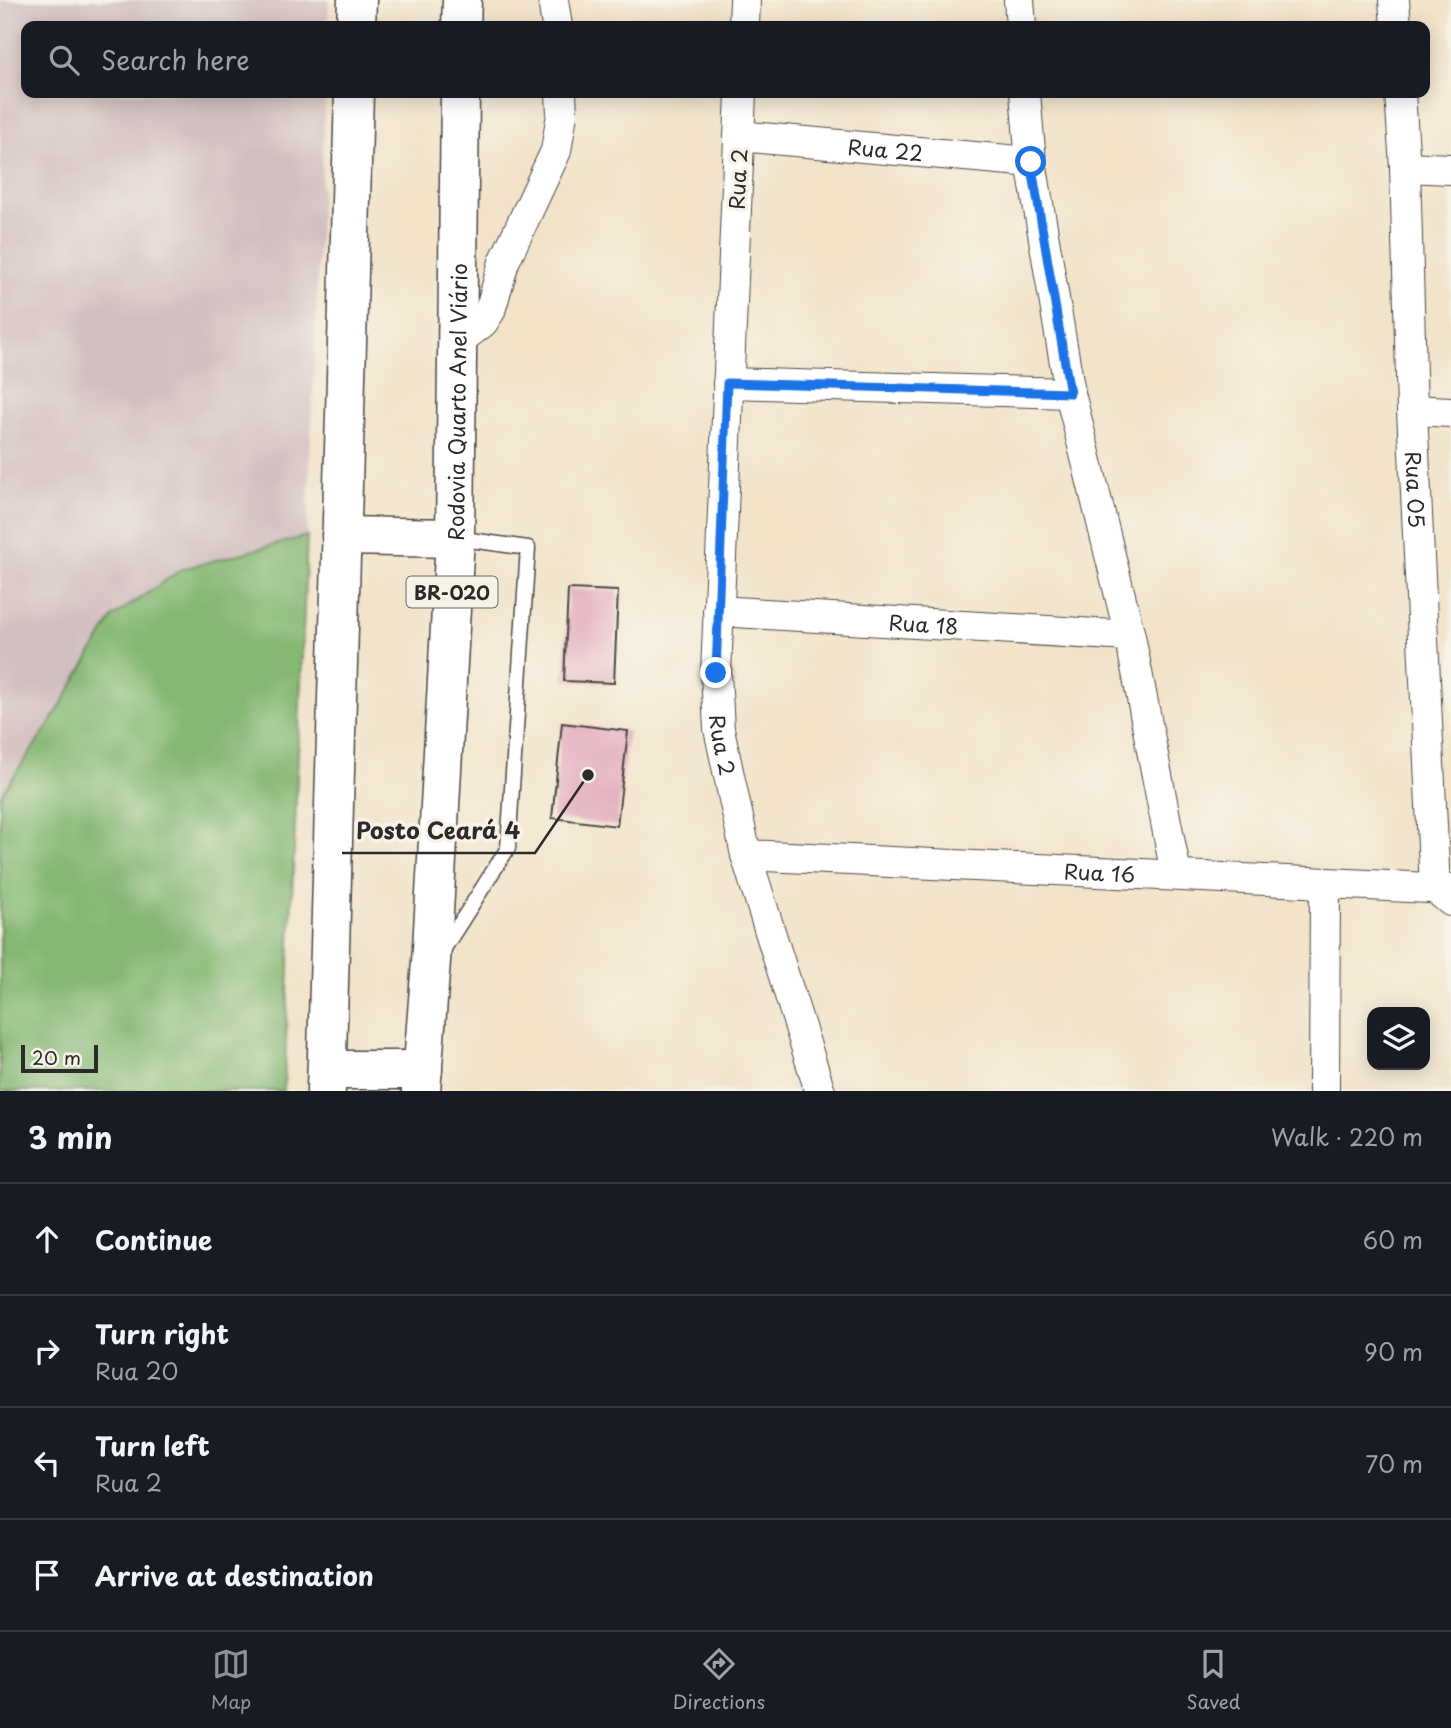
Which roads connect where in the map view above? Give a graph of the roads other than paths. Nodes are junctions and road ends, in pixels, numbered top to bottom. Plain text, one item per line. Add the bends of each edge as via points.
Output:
1 (357, 0) edge
2 (462, 0) edge
3 (553, 0) edge
4 (746, 0) edge
5 (1018, 0) edge
6 (1394, 0) edge
7 (356, 21) edge
8 (461, 21) edge
9 (556, 21) edge
10 (744, 21) edge
11 (1020, 21) edge
12 (1396, 21) edge
13 (354, 98) edge
14 (460, 98) edge
15 (561, 98) edge
16 (741, 98) edge
17 (1026, 98) edge
18 (1401, 98) edge
19 (739, 136) junction
20 (1031, 162) junction
21 (1405, 167) junction
22 (1451, 169) edge
23 (457, 342) junction
24 (727, 383) junction
25 (1070, 393) junction
26 (1412, 410) junction
27 (1451, 412) edge
28 (341, 536) junction
29 (454, 538) junction
30 (718, 611) junction
31 (1130, 636) junction
32 (1438, 651) edge
33 (746, 855) junction
34 (1176, 874) junction
35 (1325, 883) junction
36 (1446, 893) edge
37 (430, 968) junction
38 (326, 1080) edge
39 (422, 1080) edge
40 (820, 1091) edge
41 (1324, 1091) edge

1 - 7 highway
2 - 8 highway
3 - 9 street
4 - 10 street
5 - 11 street
6 - 12 street
13 - 28 highway
14 - 23 highway, Rodovia Quarto Anel Viário / BR-020
15 - 23 street via 556,151 504,262 490,311
16 - 19 street, Rua 2
17 - 20 street
18 - 21 street, Rua 05
19 - 20 street, Rua 22
19 - 24 street, Rua 2
20 - 25 street
21 - 22 street
21 - 26 street, Rua 05
23 - 29 highway, Rodovia Quarto Anel Viário / BR-020
24 - 25 street
24 - 30 street, Rua 2
25 - 31 street
26 - 27 street
26 - 32 street, Rua 05
28 - 29 highway
28 - 38 highway
29 - 37 highway, Rodovia Quarto Anel Viário / BR-020
29 - 37 lane via 528,548 508,848
30 - 31 street, Rua 18
30 - 33 street, Rua 2 via 719,729
31 - 34 street
32 - 36 street, Rua 05
33 - 34 street, Rua 16
33 - 40 street, Rua 2
34 - 35 street, Rua 16
35 - 36 street, Rua 16
35 - 41 street
37 - 39 highway, Rodovia Quarto Anel Viário / BR-020
38 - 39 highway

